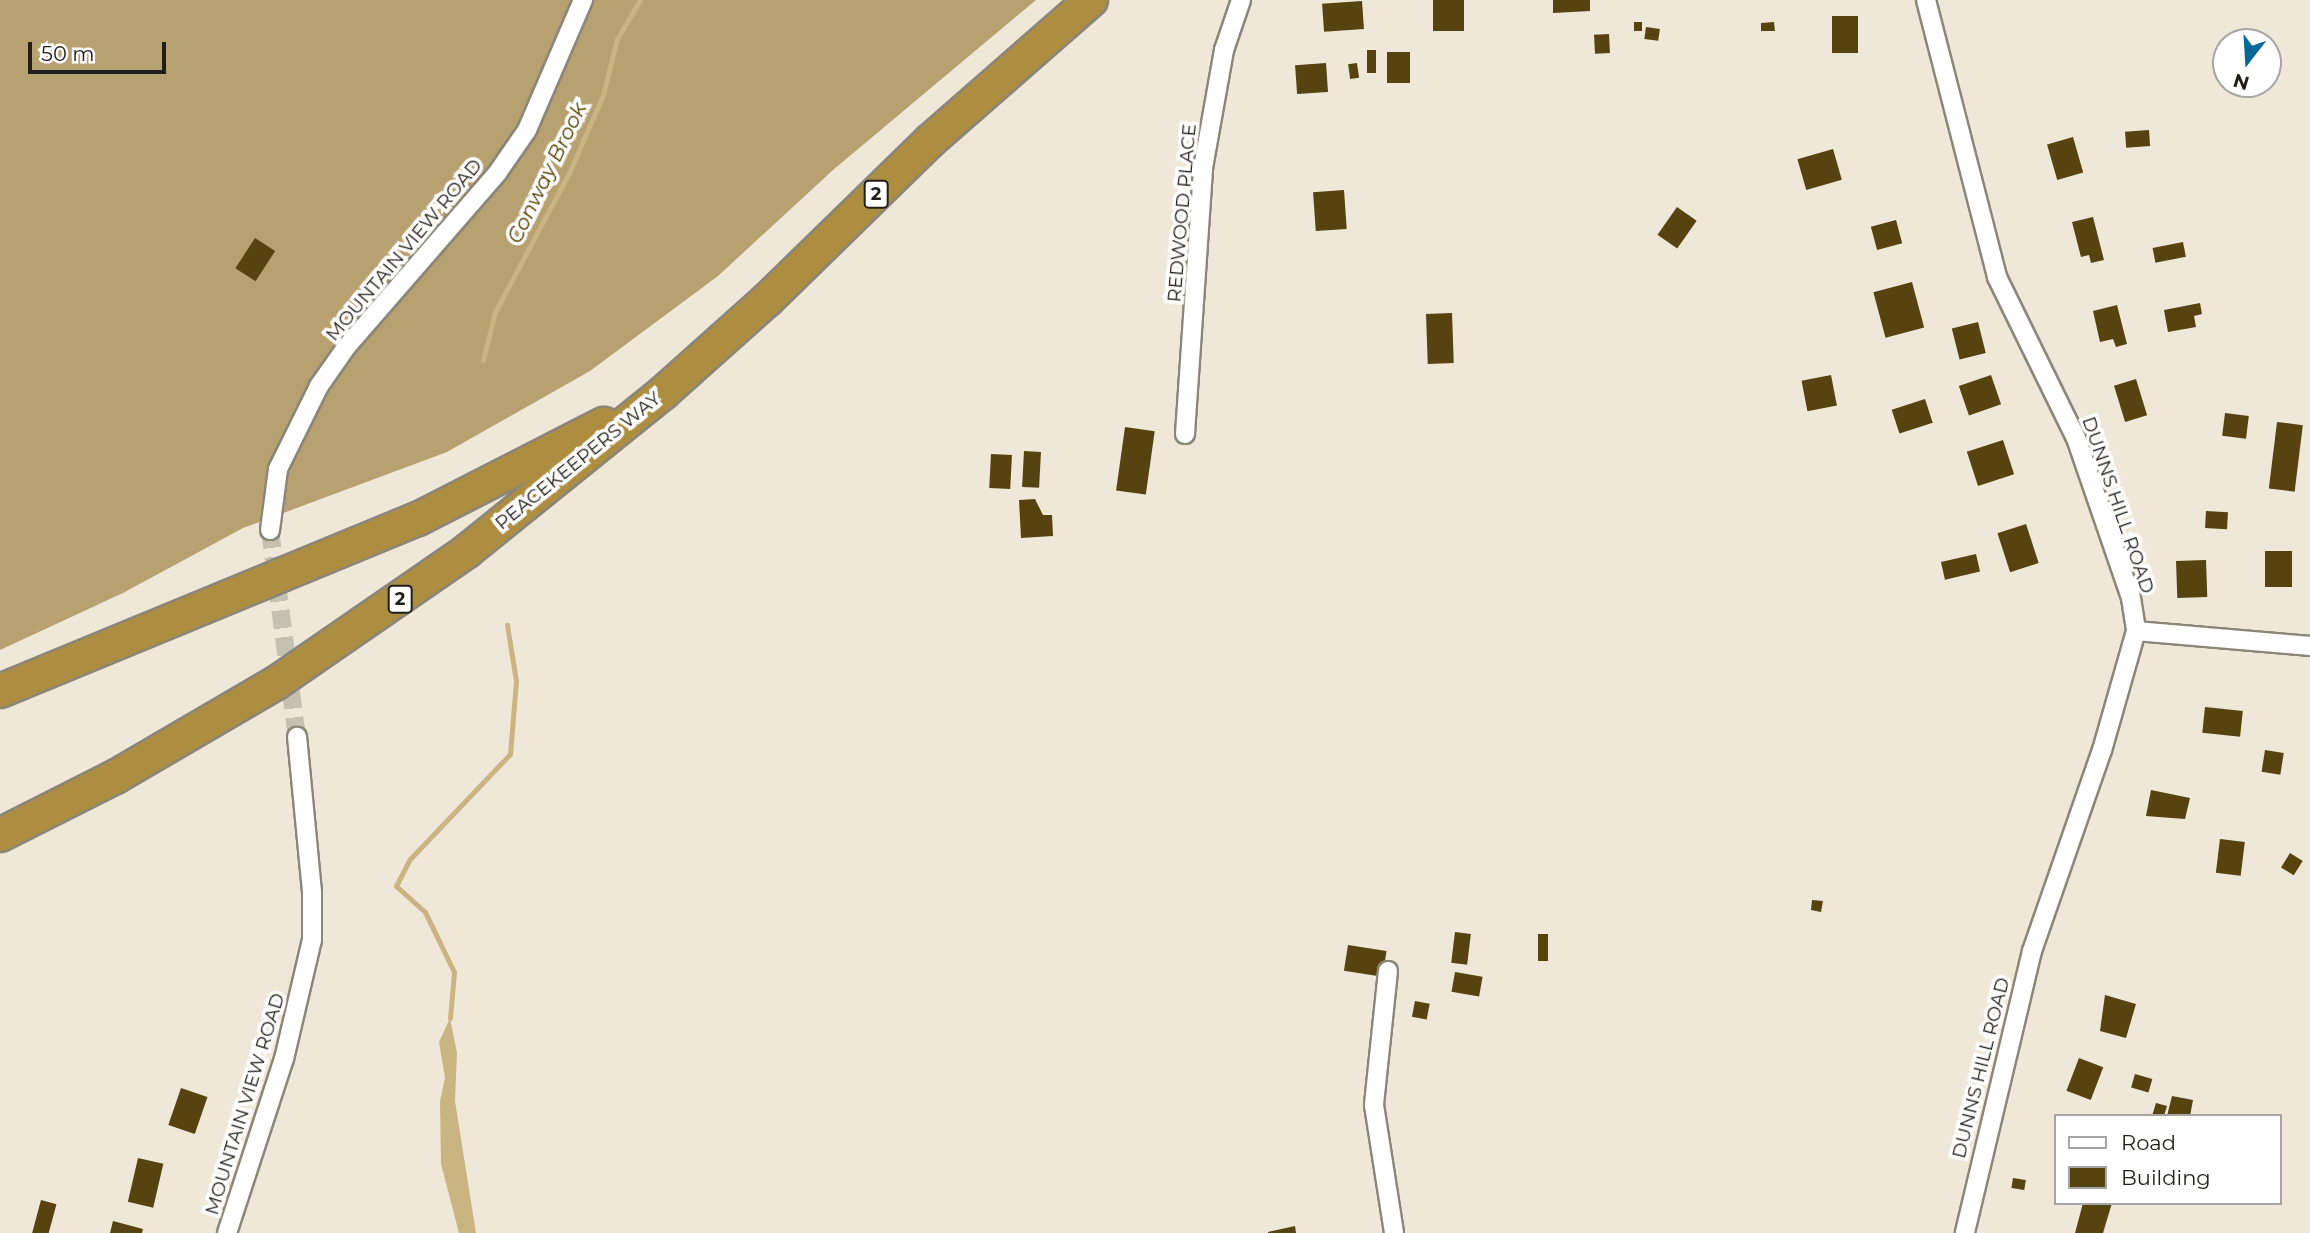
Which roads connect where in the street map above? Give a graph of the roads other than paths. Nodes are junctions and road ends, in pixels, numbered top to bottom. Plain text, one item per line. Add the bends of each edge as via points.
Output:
1 (583, 0) edge
2 (1091, 0) edge
3 (1241, 0) edge
4 (1926, 0) edge
5 (664, 392) junction
6 (1185, 434) dead end
7 (270, 530) tunnel mouth
8 (2136, 631) junction
9 (2310, 646) edge
10 (0, 691) edge
11 (297, 737) tunnel mouth
12 (115, 777) junction
13 (0, 835) edge
14 (0, 858) edge
15 (1388, 971) dead end
16 (227, 1233) edge
17 (1394, 1233) edge
18 (1965, 1233) edge

1 - 7 street, MOUNTAIN VIEW ROAD via 527,130 498,172 347,346 319,386 278,469
2 - 5 highway, PEACEKEEPERS WAY / 2 via 930,141
3 - 6 street, REDWOOD PLACE via 1224,50 1203,168
4 - 8 street, DUNNS HILL ROAD via 1997,277 2076,438 2131,597
5 - 10 highway via 418,519
5 - 12 highway, PEACEKEEPERS WAY / 2 via 467,551 276,682
8 - 9 street
8 - 18 street, DUNNS HILL ROAD via 2102,750 2032,951
11 - 16 street, MOUNTAIN VIEW ROAD via 312,892 312,940 284,1059
12 - 13 highway, PEACEKEEPERS WAY / 2
12 - 14 highway
15 - 17 street via 1374,1105

